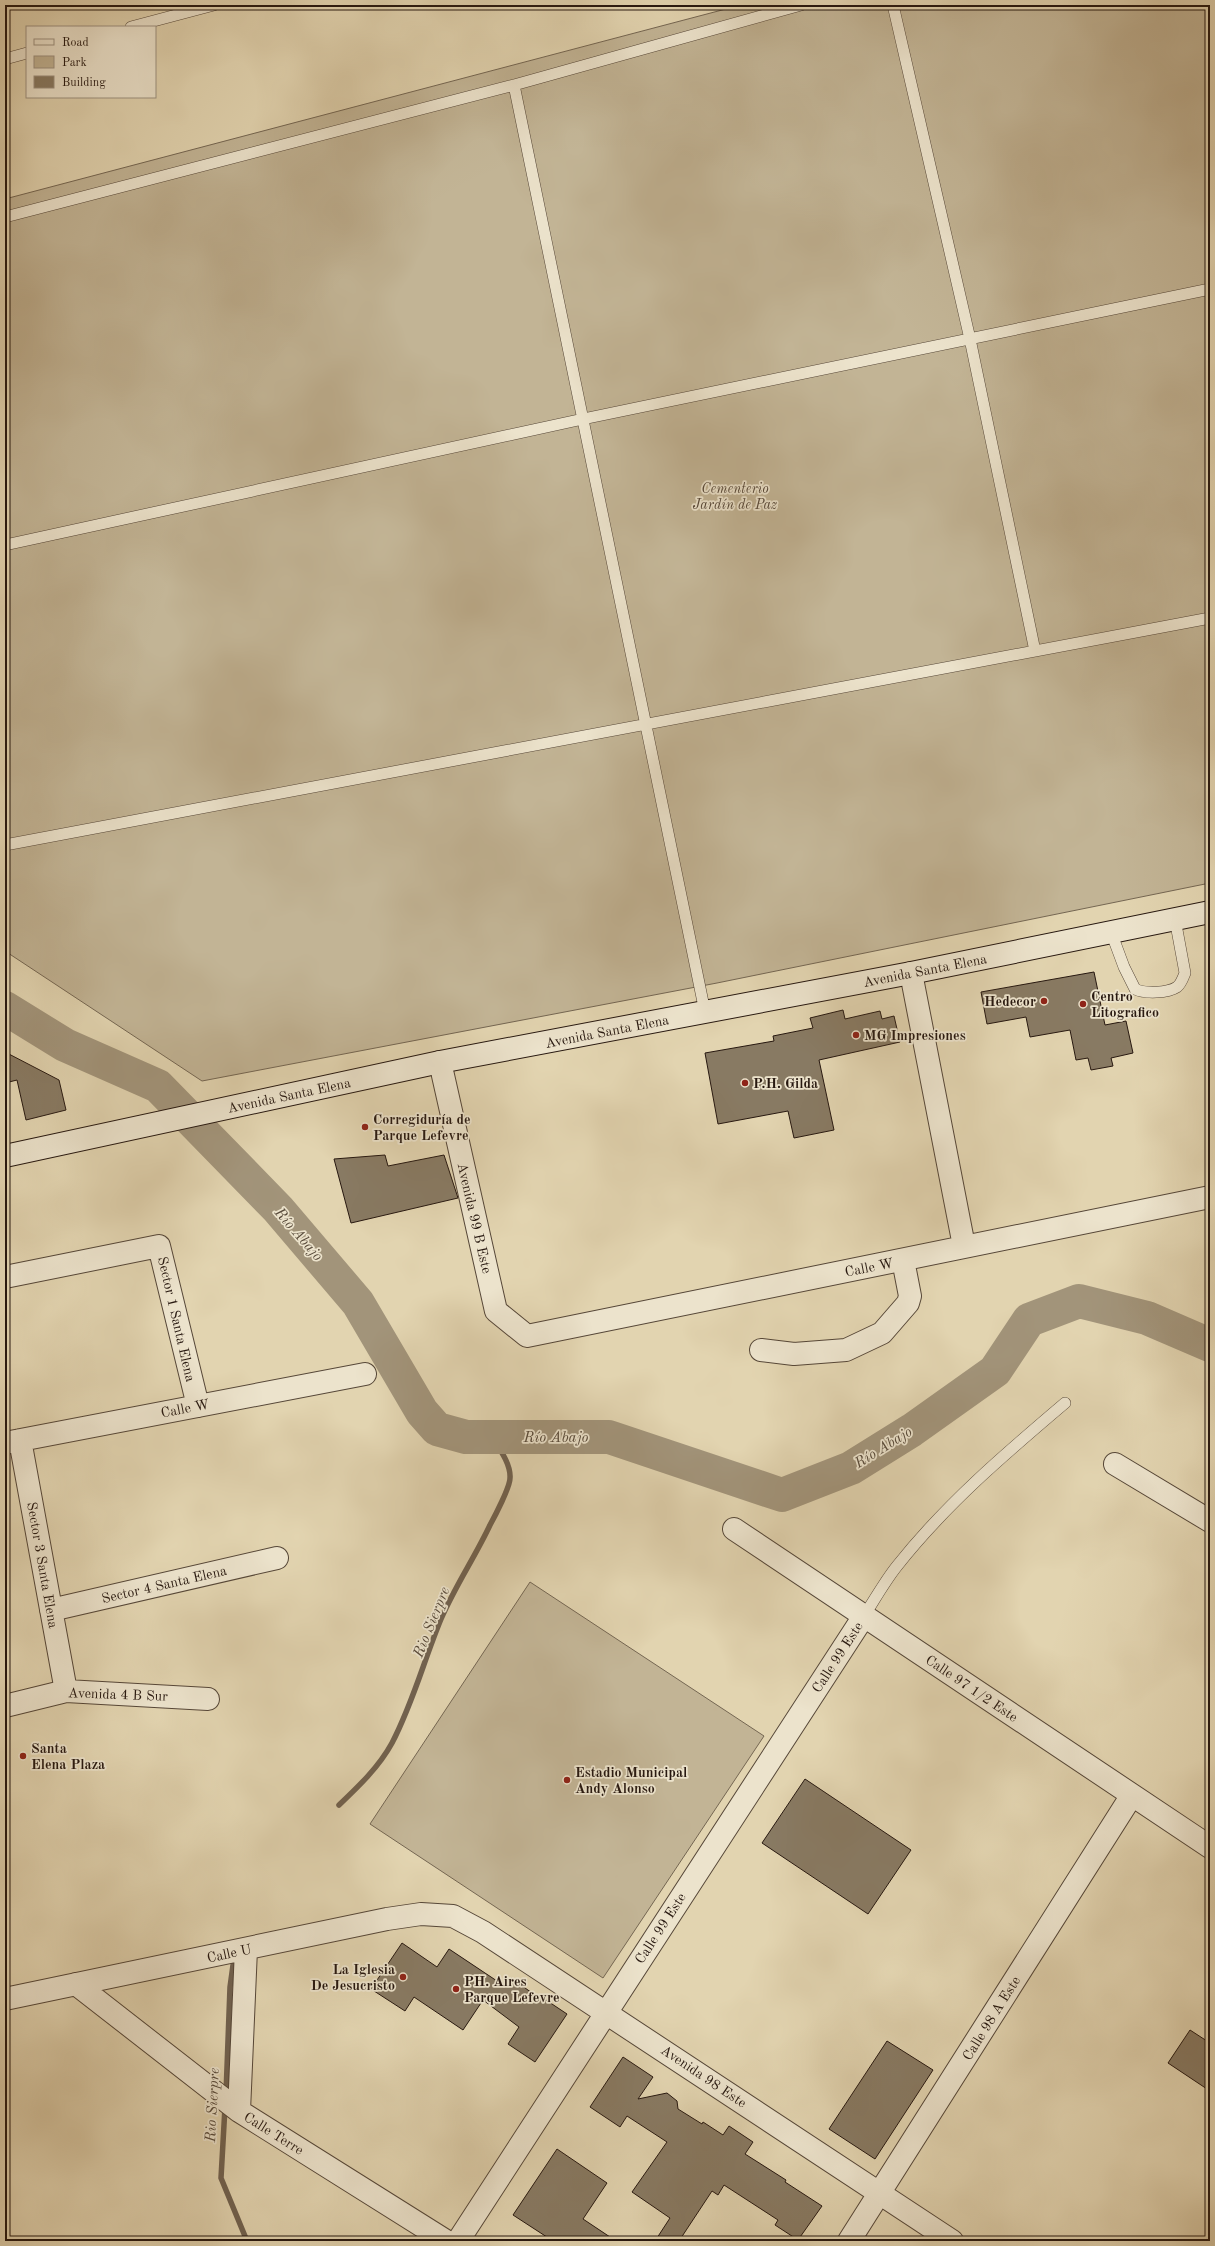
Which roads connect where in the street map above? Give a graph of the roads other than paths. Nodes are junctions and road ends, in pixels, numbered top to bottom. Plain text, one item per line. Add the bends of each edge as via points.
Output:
1 (214, 5) edge
2 (801, 5) edge
3 (893, 5) edge
4 (134, 26) edge
5 (26, 53) edge
6 (5, 59) edge
7 (514, 85) junction
8 (5, 217) edge
9 (1210, 289) edge
10 (970, 339) junction
11 (583, 420) junction
12 (5, 545) edge
13 (1210, 618) edge
14 (1035, 652) junction
15 (646, 724) junction
16 (5, 845) edge
17 (1210, 912) edge
18 (1175, 919) junction
19 (1111, 932) junction
20 (911, 973) junction
21 (705, 1012) junction
22 (440, 1062) junction
23 (5, 1156) edge
24 (1210, 1197) edge
25 (964, 1246) junction
26 (903, 1260) junction
27 (5, 1277) edge
28 (527, 1336) joint
29 (761, 1350) dead end
30 (365, 1374) dead end
31 (1065, 1403) dead end
32 (198, 1406) junction
33 (12, 1442) edge
34 (1115, 1464) dead end
35 (1210, 1521) edge
36 (734, 1529) dead end
37 (277, 1558) dead end
38 (51, 1610) junction
39 (864, 1616) junction
40 (66, 1690) junction
41 (208, 1699) dead end
42 (5, 1706) edge
43 (1132, 1795) junction
44 (1210, 1846) edge
45 (453, 1916) joint
46 (246, 1949) junction
47 (76, 1984) junction
48 (5, 1999) edge
49 (606, 2011) junction
50 (237, 2108) junction
51 (880, 2194) junction
52 (446, 2241) edge
53 (458, 2241) edge
54 (849, 2241) edge
55 (952, 2241) edge

1 - 4 lane
2 - 7 lane
3 - 10 lane
5 - 6 lane
7 - 8 lane
7 - 11 lane
9 - 10 lane
10 - 11 lane
10 - 14 lane
11 - 12 lane
11 - 15 lane
13 - 14 lane
14 - 15 lane
15 - 16 lane
15 - 21 lane
17 - 18 street, Avenida Santa Elena
18 - 19 street, Avenida Santa Elena
18 - 19 lane via 1184,973 1177,987 1154,992 1135,989
19 - 20 street, Avenida Santa Elena
20 - 21 street, Avenida Santa Elena
20 - 25 street
21 - 22 street, Avenida Santa Elena
22 - 23 street, Avenida Santa Elena via 103,1137
22 - 28 street, Avenida 99 B Este via 496,1312
24 - 25 street, Calle W
25 - 26 street, Calle W
26 - 28 street, Calle W
26 - 29 street via 910,1296 908,1302 882,1333 846,1350 794,1354
27 - 32 street, Sector 1 Santa Elena via 159,1246
30 - 32 street, Calle W
31 - 39 lane via 954,1502 897,1566
32 - 33 street, Calle W
33 - 38 street, Sector 3 Santa Elena
34 - 35 street
36 - 39 street, Calle 97 1/2 Este
37 - 38 street, Sector 4 Santa Elena
38 - 40 street, Sector 3 Santa Elena
39 - 43 street, Calle 97 1/2 Este
39 - 49 street, Calle 99 Este
40 - 41 street, Avenida 4 B Sur
40 - 42 street, Avenida 4 B Sur
43 - 44 street, Calle 97 1/2 Este
43 - 51 street, Calle 98 A Este
45 - 46 street, Calle U via 421,1914 387,1919
45 - 49 street, Avenida 98 Este via 484,1932
46 - 47 street, Calle U
46 - 50 street, Calle Terre
47 - 48 street, Calle U
47 - 50 street
49 - 51 street, Avenida 98 Este
49 - 53 street, Calle 99 Este
50 - 52 street, Calle Terre
51 - 54 street, Calle 98 A Este
51 - 55 street, Avenida 98 Este

